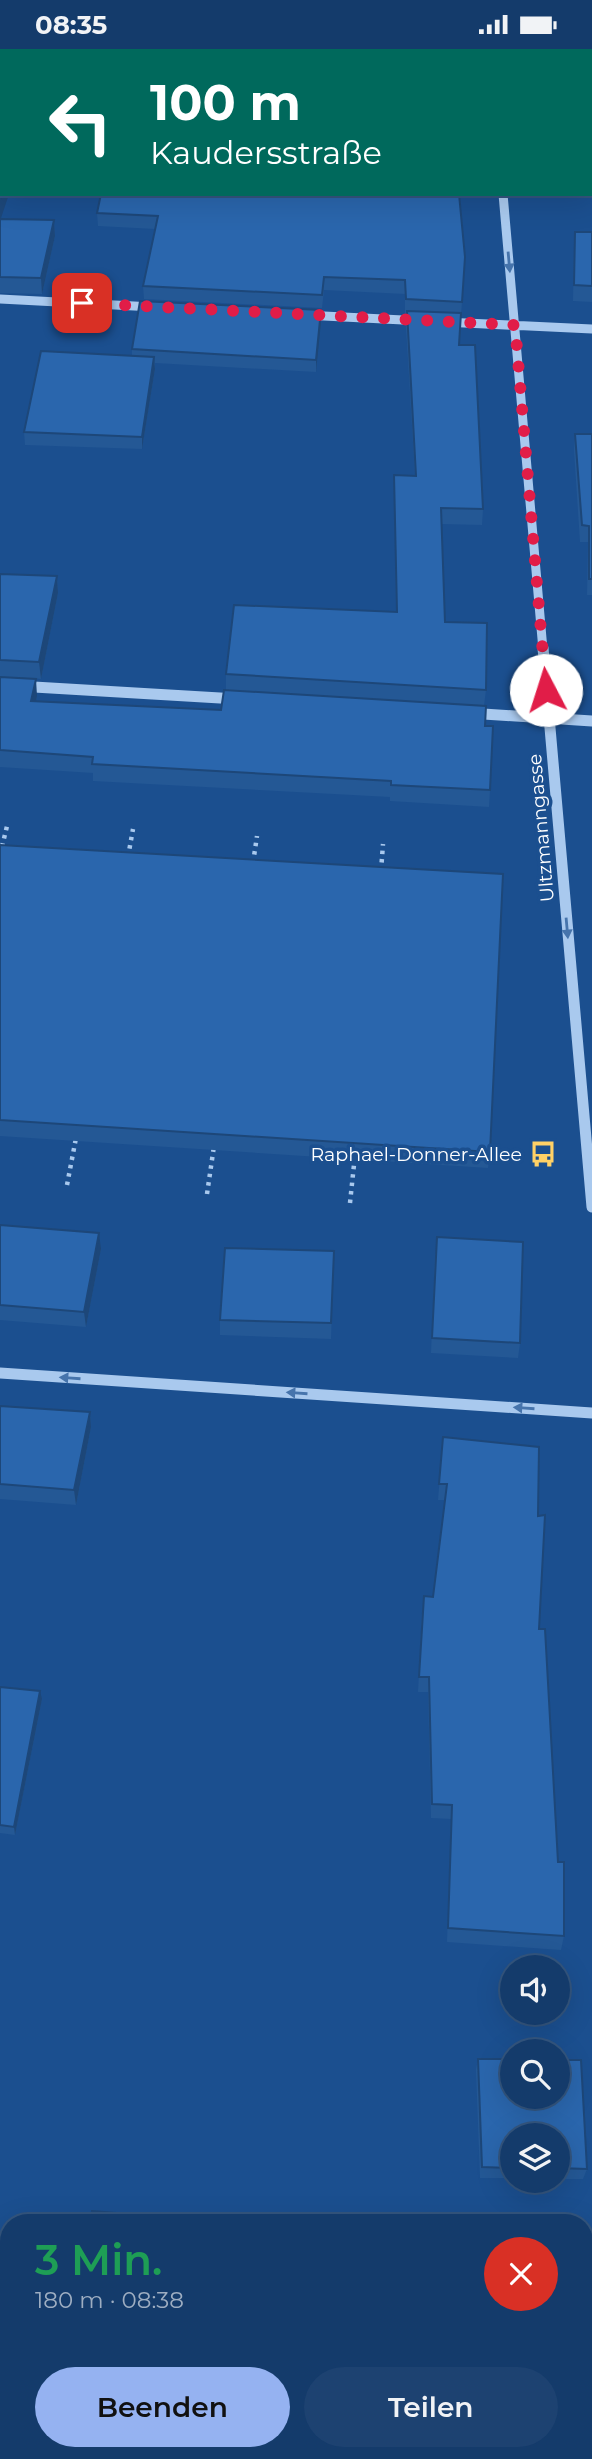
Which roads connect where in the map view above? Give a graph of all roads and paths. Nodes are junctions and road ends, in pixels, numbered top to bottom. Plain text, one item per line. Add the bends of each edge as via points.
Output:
1 (503, 196) edge
2 (0, 299) edge
3 (164, 308) edge
4 (287, 314) edge
5 (515, 325) junction
6 (592, 329) edge
7 (0, 685) edge
8 (246, 700) edge
9 (450, 712) edge
10 (548, 718) junction
11 (592, 721) edge
12 (8, 822) dead end
13 (133, 829) dead end
14 (257, 836) dead end
15 (383, 844) dead end
16 (0, 855) edge
17 (253, 864) edge
18 (125, 870) edge
19 (379, 885) edge
20 (77, 1130) edge
21 (215, 1139) edge
22 (355, 1148) edge
23 (67, 1185) dead end
24 (207, 1194) dead end
25 (350, 1203) dead end
26 (592, 1207) edge
27 (0, 1373) edge
28 (592, 1412) edge

1 -> 5 street, Ultzmanngasse
2 - 3 street
4 - 5 street
5 - 6 street
5 - 10 street, Ultzmanngasse
7 - 8 street
9 - 10 street
10 - 11 street
10 -> 26 street, Ultzmanngasse
12 - 16 path
13 - 18 path
14 - 17 path
15 - 19 path
20 - 23 path
21 - 24 path
22 - 25 path
28 -> 27 street

